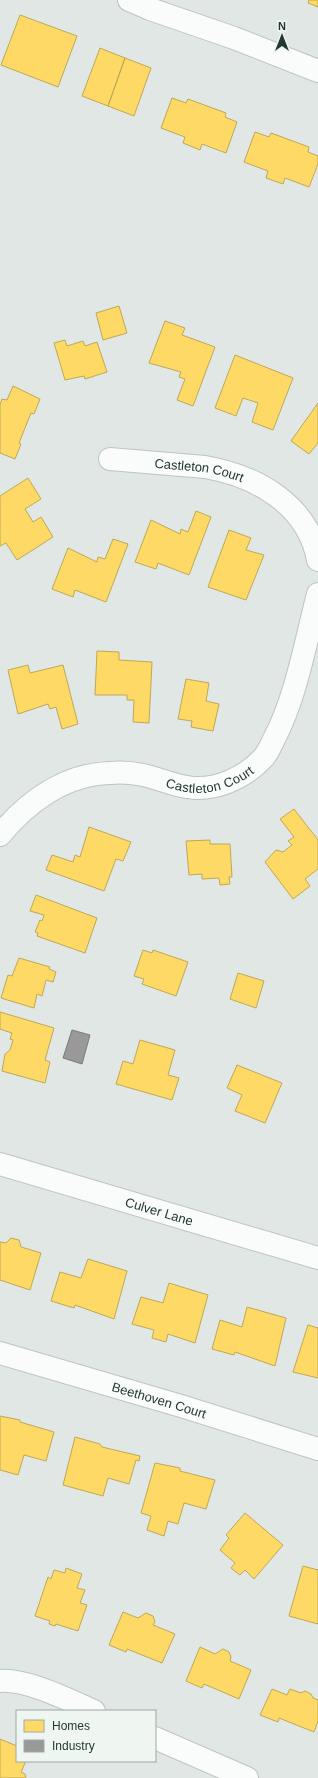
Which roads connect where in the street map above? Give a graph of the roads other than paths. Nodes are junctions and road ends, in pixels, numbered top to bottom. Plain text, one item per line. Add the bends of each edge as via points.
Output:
1 (129, 0) edge
2 (318, 71) edge
3 (110, 459) dead end
4 (318, 560) edge
5 (318, 594) edge
6 (0, 835) edge
7 (0, 1164) edge
8 (318, 1258) edge
9 (0, 1353) edge
10 (318, 1449) edge
11 (0, 1681) edge
12 (92, 1710) edge
13 (156, 1739) edge
14 (210, 1771) edge
15 (247, 1778) edge

1 - 2 street
3 - 4 street, Castleton Court via 205,467 247,479 269,490 293,509 306,525 316,547
5 - 6 street, Castleton Court via 287,710 264,757 251,769 232,781 210,787 188,787 143,775 110,773 88,776 60,785 35,800 13,818
7 - 8 street, Culver Lane
9 - 10 street, Beethoven Court
11 - 12 street via 11,1680 60,1696
13 - 14 street
14 - 15 street

